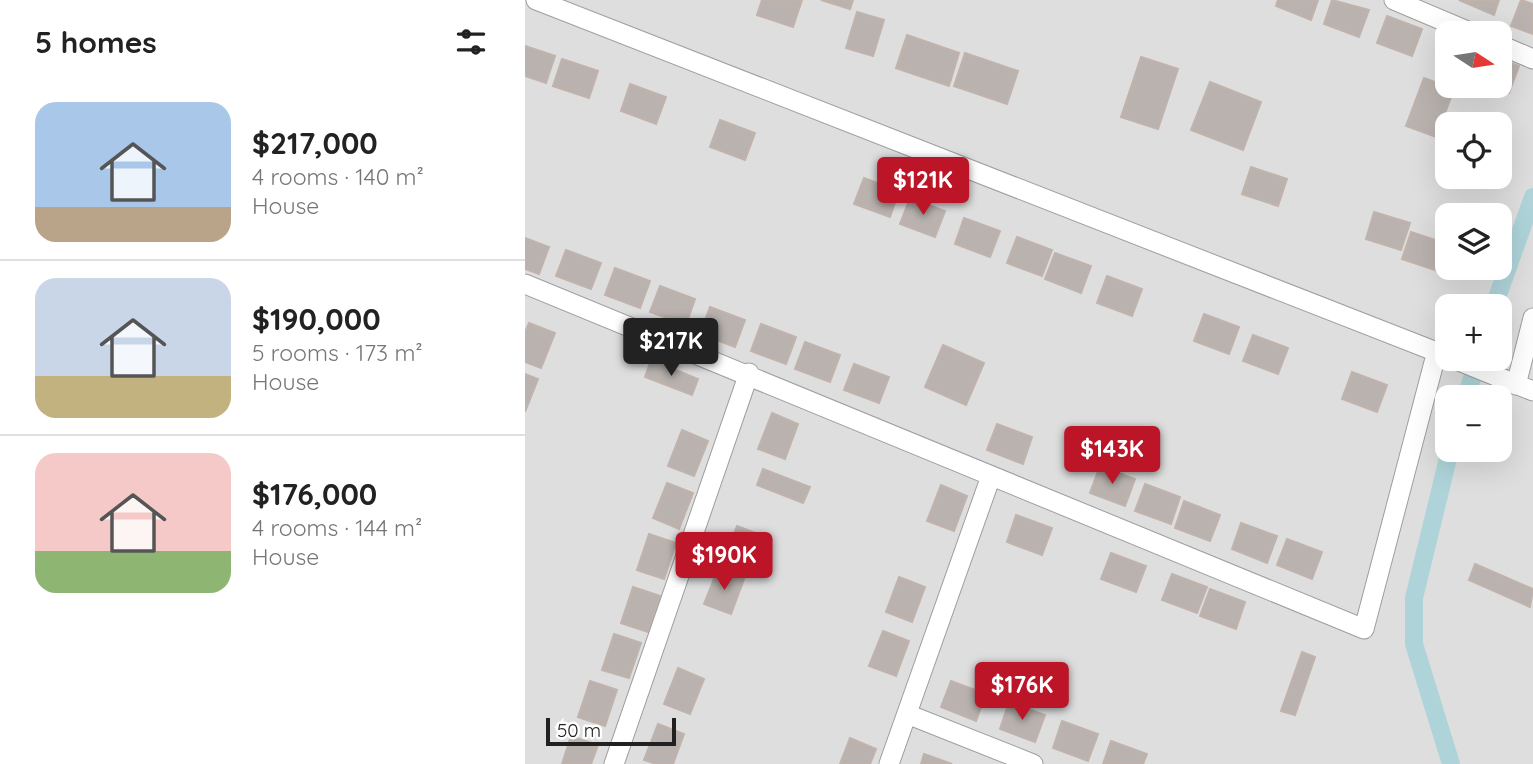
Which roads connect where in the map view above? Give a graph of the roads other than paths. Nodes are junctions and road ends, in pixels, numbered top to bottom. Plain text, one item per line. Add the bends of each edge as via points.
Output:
1 (536, 0) edge
2 (1394, 0) edge
3 (1444, 21) edge
4 (1512, 50) edge
5 (1533, 59) edge
6 (525, 284) edge
7 (1533, 318) edge
8 (1435, 351) edge
9 (1441, 371) edge
10 (1484, 371) edge
11 (749, 373) junction
12 (1525, 388) edge
13 (992, 476) junction
14 (908, 714) junction
15 (614, 764) edge
16 (889, 764) edge
17 (1033, 764) edge

1 - 8 street
2 - 3 street
4 - 5 street
6 - 11 street
7 - 12 street
9 - 13 street via 1364,629
10 - 12 street
11 - 13 street
11 - 15 street
13 - 14 street
14 - 16 street
14 - 17 street

